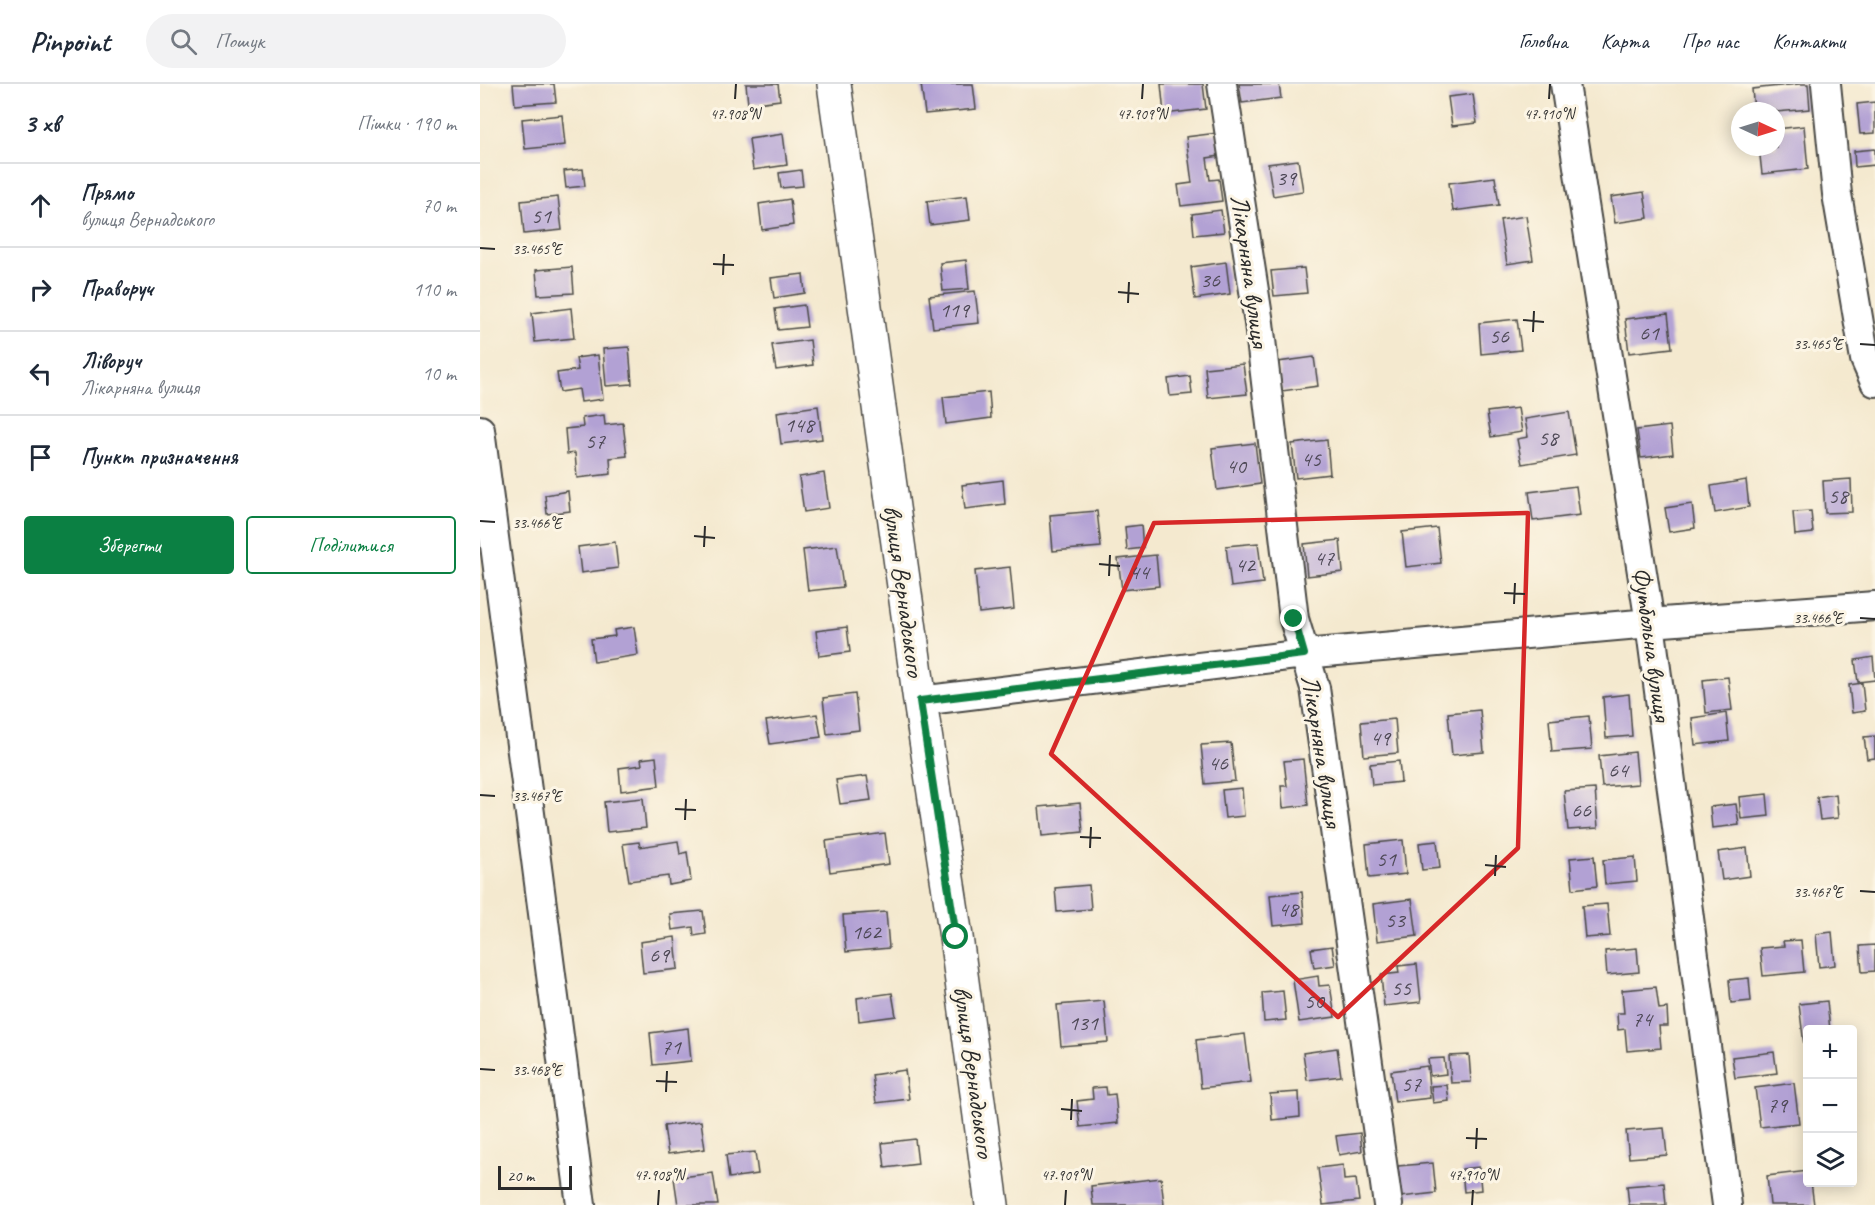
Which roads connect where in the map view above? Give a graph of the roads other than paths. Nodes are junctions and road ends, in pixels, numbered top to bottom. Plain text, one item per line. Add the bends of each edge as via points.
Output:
1 (834, 84) edge
2 (1222, 84) edge
3 (1565, 84) edge
4 (1826, 84) edge
5 (1875, 382) edge
6 (480, 429) edge
7 (1875, 606) edge
8 (1650, 623) junction
9 (1304, 654) junction
10 (920, 701) junction
11 (581, 1205) edge
12 (992, 1205) edge
13 (1388, 1205) edge
14 (1727, 1205) edge

1 - 10 street, вулиця Вернадського
2 - 9 street, Лікарняна вулиця via 1259,323 1294,619
3 - 8 street, Футбольна вулиця
4 - 5 street via 1837,194 1865,359
6 - 11 street
7 - 8 street
8 - 9 street
8 - 14 street, Футбольна вулиця
9 - 10 street
9 - 13 street, Лікарняна вулиця via 1315,688
10 - 12 street, вулиця Вернадського

